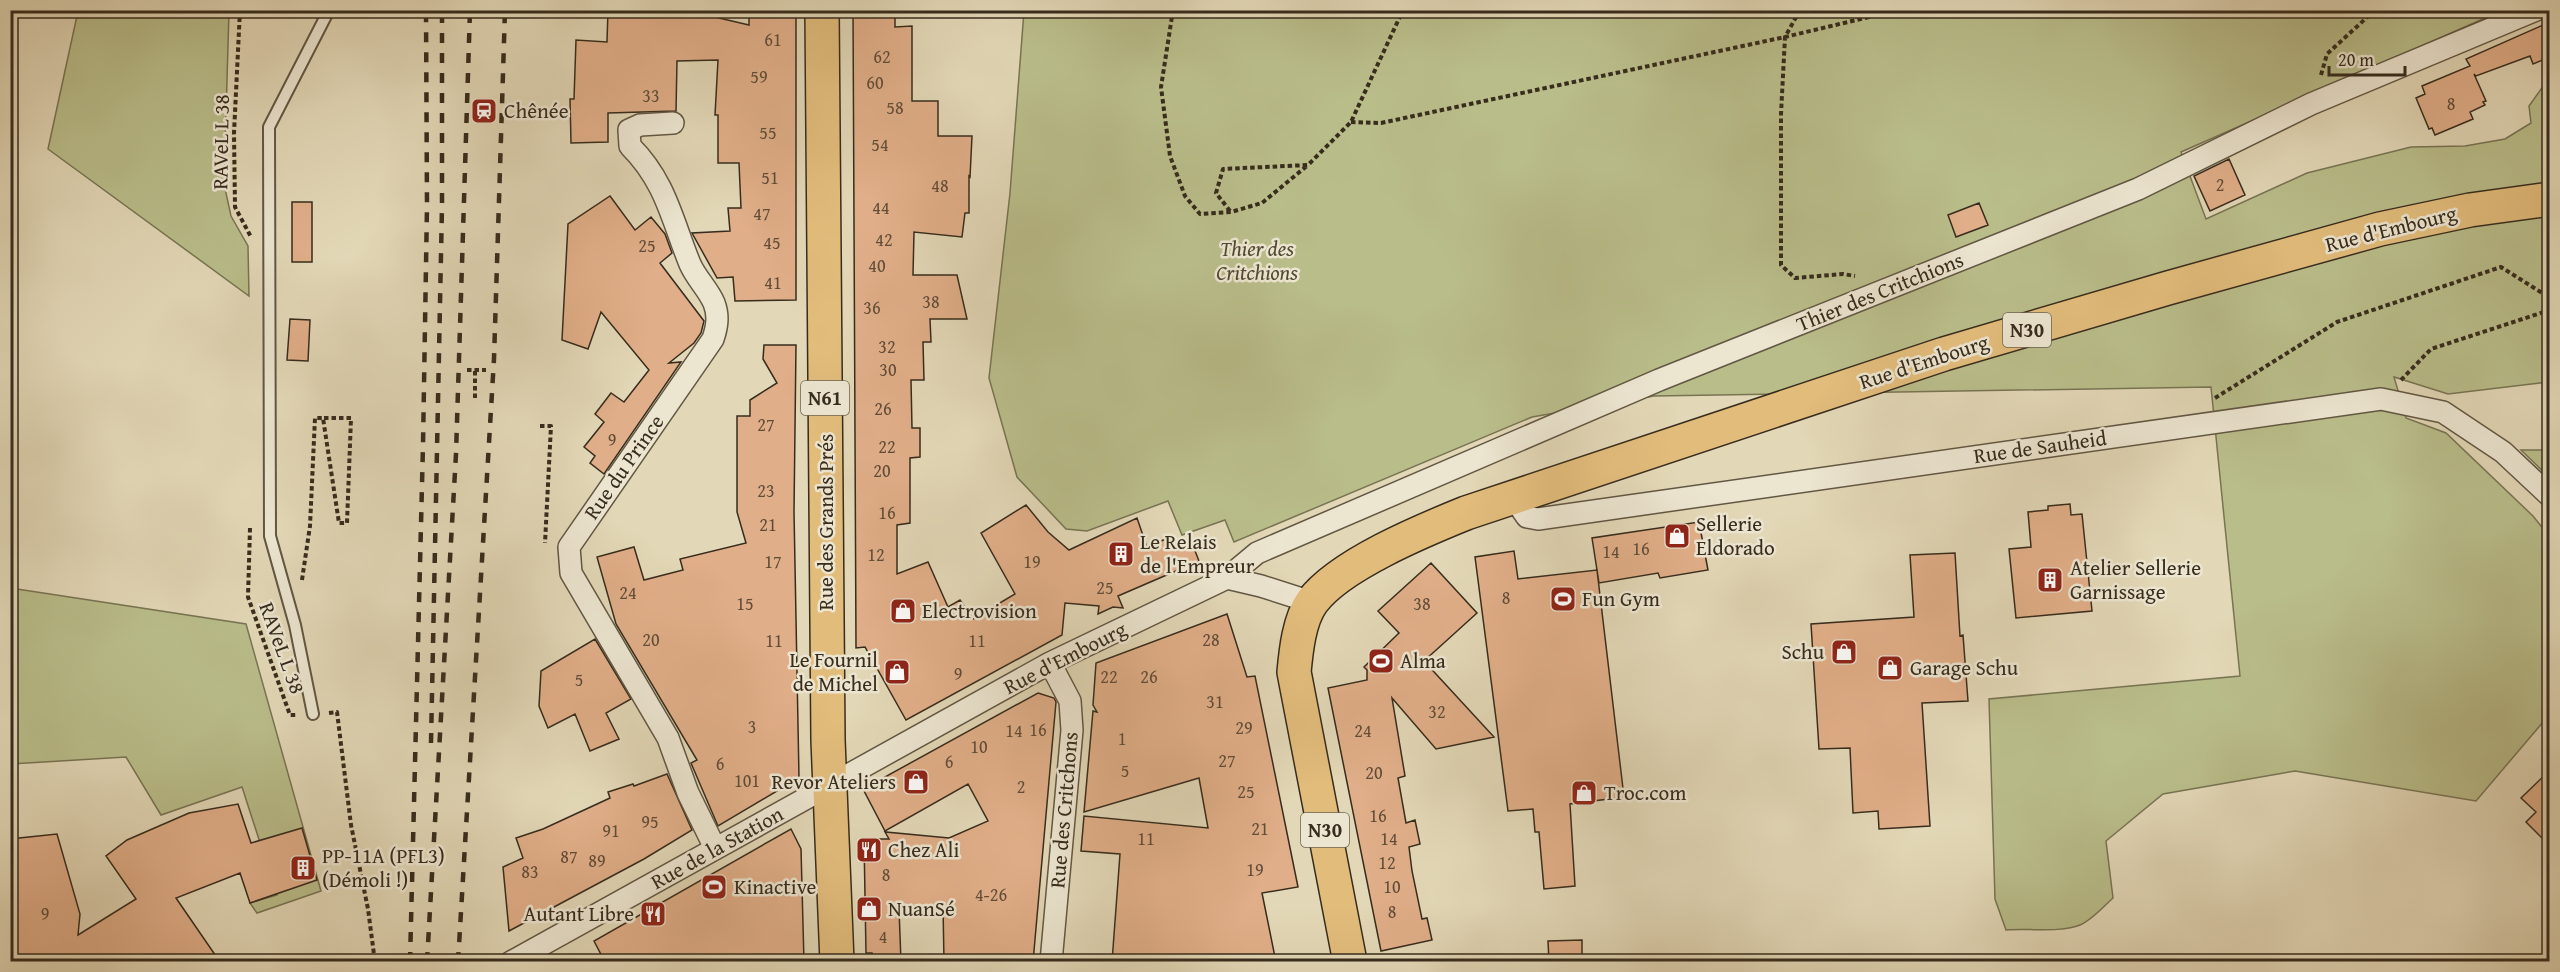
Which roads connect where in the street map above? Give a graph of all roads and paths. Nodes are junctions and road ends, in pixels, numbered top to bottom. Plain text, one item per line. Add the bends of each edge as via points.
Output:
1 (240, 10) edge
2 (329, 10) edge
3 (822, 10) edge
4 (1173, 10) edge
5 (1403, 10) edge
6 (1800, 10) edge
7 (1879, 10) edge
8 (2375, 10) edge
9 (2536, 10) edge
10 (1785, 38) junction
11 (2311, 104) junction
12 (1351, 122) junction
13 (673, 123) dead end
14 (1308, 165) junction
15 (2550, 199) edge
16 (1231, 212) junction
17 (254, 242) dead end
18 (1874, 294) junction
19 (2550, 298) edge
20 (2550, 310) edge
21 (467, 370) dead end
22 (475, 370) junction
23 (486, 370) dead end
24 (475, 398) dead end
25 (2381, 399) junction
26 (2206, 404) dead end
27 (323, 418) junction
28 (540, 426) dead end
29 (2550, 496) edge
30 (1513, 497) junction
31 (569, 547) junction
32 (249, 568) dead end
33 (1227, 578) junction
34 (302, 581) dead end
35 (1311, 602) junction
36 (1050, 663) junction
37 (337, 712) dead end
38 (313, 714) joint
39 (828, 786) junction
40 (715, 848) junction
41 (375, 962) edge
42 (511, 962) edge
43 (837, 962) edge
44 (1051, 962) edge
45 (1350, 962) edge

1 - 17 path, RAVeL L 38 via 235,207
2 - 38 lane via 269,127 270,536 295,625
3 - 39 main road, Rue des Grands Prés / N61
4 - 16 path via 1161,87 1170,156 1185,196 1200,214
5 - 12 path
6 - 10 path
7 - 10 path via 1869,17
8 - 11 path via 2327,54
9 - 11 street, Thier des Critchions
10 - 12 path via 1381,123
10 - 18 path via 1781,265 1795,278 1843,274 1864,278
11 - 18 street, Thier des Critchions via 2139,189
12 - 14 path
13 - 31 street, Rue du Prince via 640,125 629,130 630,146 648,164 658,183 691,266 714,304 718,324 713,339
14 - 16 path via 1262,204
14 - 16 path via 1223,169 1216,193
15 - 30 main road, Rue d'Embourg / N30 via 2470,210 2380,229 2168,288 1944,354
18 - 33 street, Thier des Critchions via 1659,380 1257,553
19 - 26 path via 2501,267 2337,322
20 - 25 path via 2431,349
21 - 22 path
22 - 23 path
22 - 24 path
25 - 29 street, Rue de Sauheid via 2443,412 2503,452
25 - 30 street, Rue de Sauheid via 1538,519 1527,517
27 - 27 path via 351,418 348,523 339,523
27 - 34 path via 315,418 310,526
28 - 31 path via 551,426 544,546
30 - 35 main road, N30 via 1424,530 1338,577
31 - 40 street via 571,573 668,738 688,793
32 - 38 path, RAVeL L 38 via 248,597 290,716
33 - 35 street
33 - 36 street, Rue d'Embourg
35 - 45 main road, N30 via 1296,644 1294,672
36 - 39 street, Rue d'Embourg
36 - 44 street, Rue des Critchons via 1070,701 1072,730
37 - 41 path via 351,825
39 - 40 street, Rue de la Station
39 - 43 main road, Rue des Grands Prés / N61
40 - 42 street, Rue de la Station

